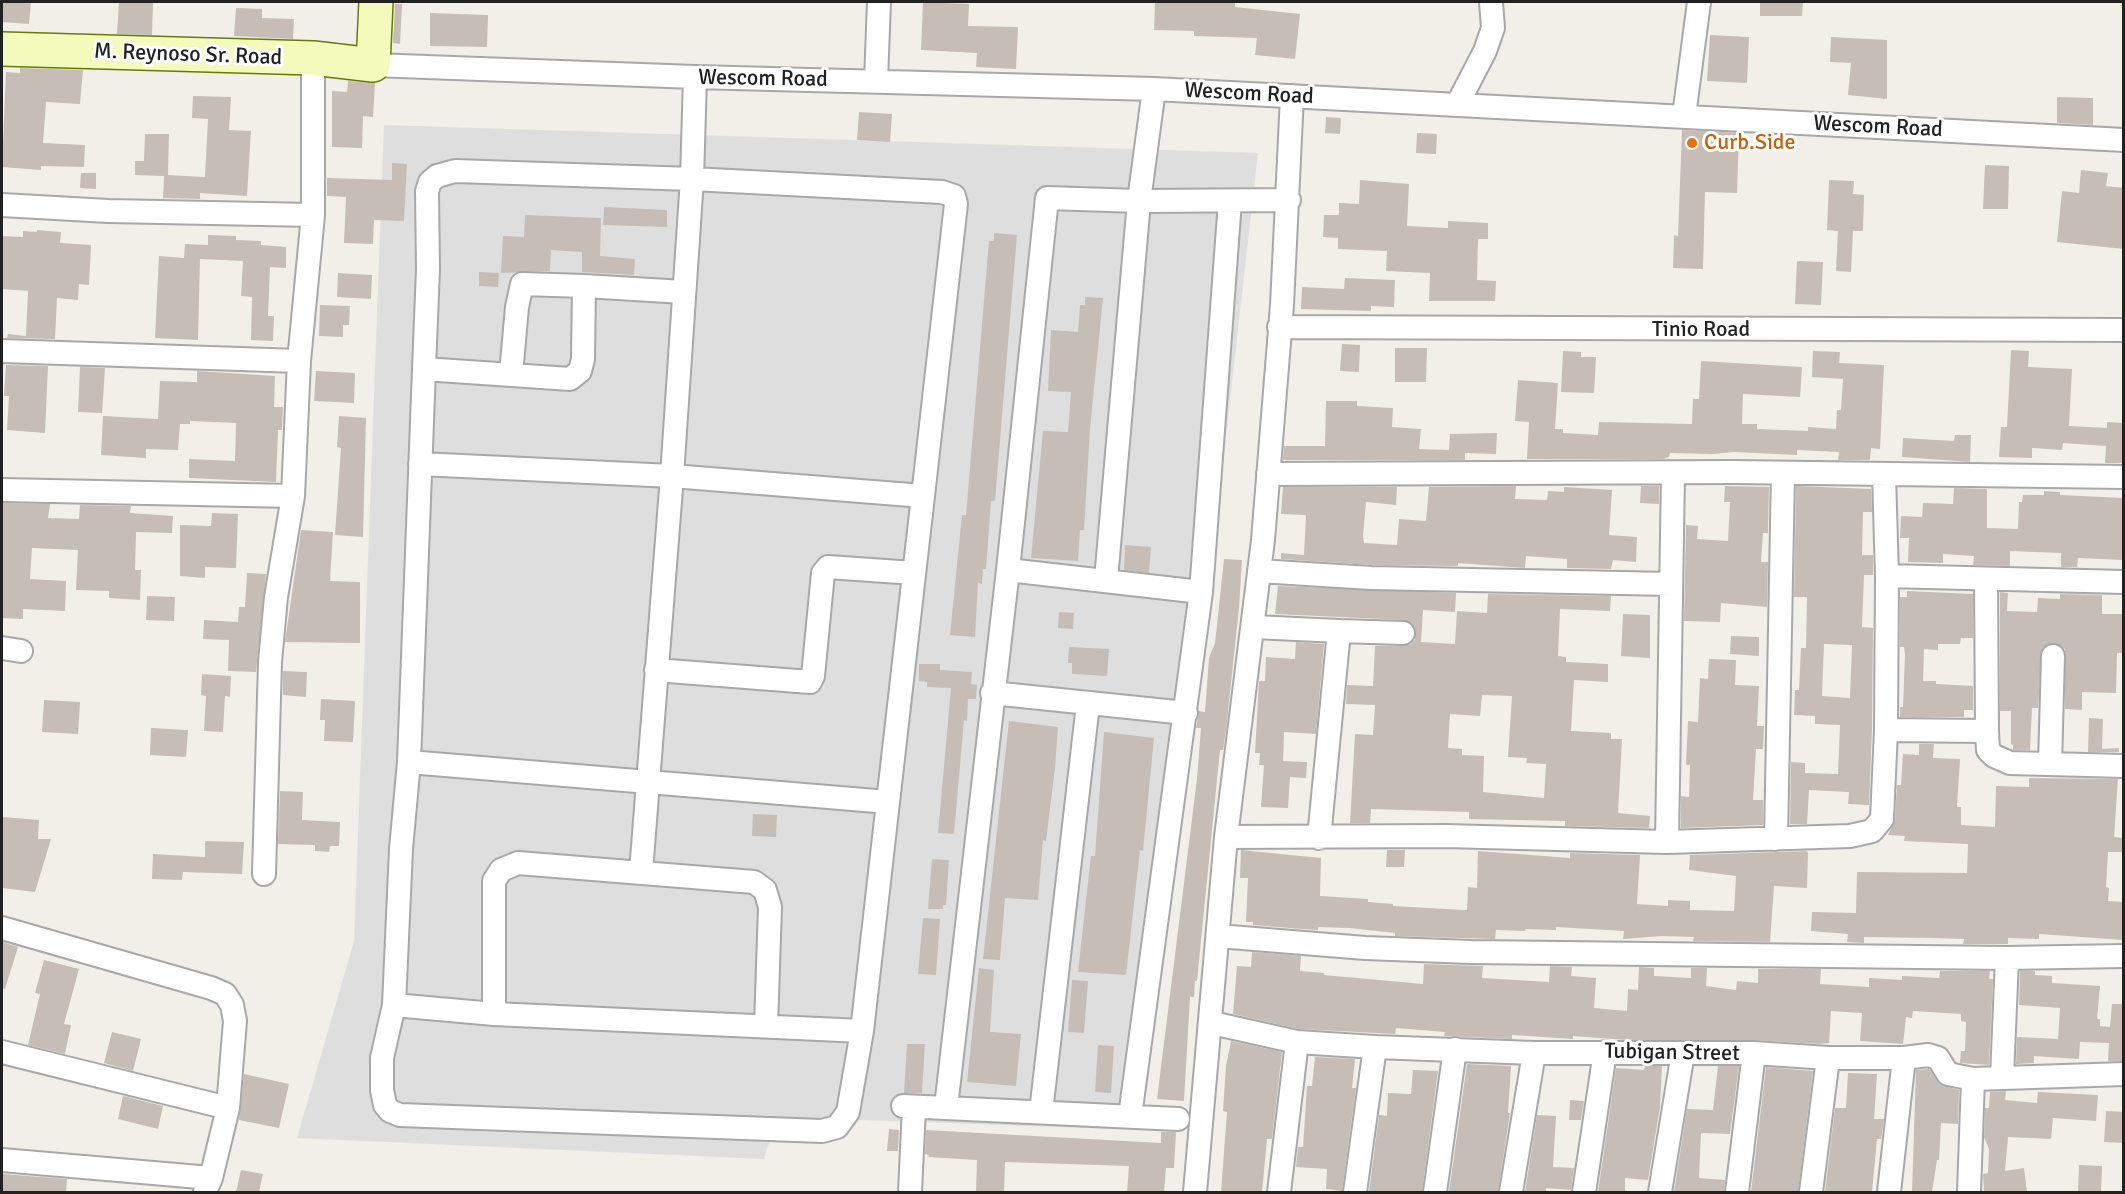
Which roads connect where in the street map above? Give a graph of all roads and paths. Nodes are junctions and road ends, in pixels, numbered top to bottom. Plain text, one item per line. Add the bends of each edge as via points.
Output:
1 (376, 2) edge
2 (879, 2) edge
3 (1491, 2) edge
4 (1699, 2) edge
5 (2, 49) edge
6 (313, 58) junction
7 (373, 65) junction
8 (694, 78) junction
9 (876, 81) junction
10 (1154, 89) junction
11 (1292, 96) junction
12 (1457, 105) junction
13 (1684, 116) junction
14 (2124, 140) edge
15 (692, 179) junction
16 (1288, 200) junction
17 (1139, 201) junction
18 (1230, 201) junction
19 (2, 205) edge
20 (313, 215) junction
21 (584, 286) junction
22 (684, 292) junction
23 (1279, 327) junction
24 (2124, 330) edge
25 (2, 351) edge
26 (299, 361) junction
27 (424, 369) junction
28 (511, 374) junction
29 (420, 464) junction
30 (1783, 473) junction
31 (1268, 474) junction
32 (1672, 474) junction
33 (1884, 474) junction
34 (672, 476) junction
35 (2124, 477) edge
36 (2, 490) edge
37 (293, 496) junction
38 (923, 496) junction
39 (1008, 570) junction
40 (1259, 572) junction
41 (914, 573) junction
42 (1887, 576) junction
43 (1986, 579) junction
44 (1106, 580) junction
45 (2124, 582) edge
46 (1670, 584) junction
47 (1201, 592) junction
48 (1254, 627) junction
49 (1339, 631) junction
50 (1403, 633) dead end
51 (2053, 656) dead end
52 (656, 670) junction
53 (992, 693) junction
54 (1088, 704) junction
55 (1186, 713) junction
56 (1886, 730) junction
57 (1987, 731) junction
58 (409, 762) junction
59 (2050, 764) junction
60 (2124, 766) edge
61 (647, 781) junction
62 (888, 802) junction
63 (1226, 837) junction
64 (1319, 838) junction
65 (1776, 839) junction
66 (1667, 842) junction
67 (641, 872) junction
68 (264, 874) dead end
69 (2, 928) edge
70 (1218, 936) junction
71 (2124, 956) edge
72 (2007, 958) junction
73 (394, 1005) junction
74 (494, 1014) junction
75 (1212, 1023) junction
76 (766, 1026) junction
77 (862, 1031) junction
78 (1297, 1042) junction
79 (1375, 1047) junction
80 (1455, 1049) junction
81 (2, 1052) edge
82 (1605, 1052) junction
83 (1534, 1053) junction
84 (1683, 1053) junction
85 (1754, 1053) junction
86 (1828, 1058) junction
87 (1904, 1058) junction
88 (2124, 1074) edge
89 (2002, 1077) junction
90 (1973, 1079) junction
91 (946, 1107) junction
92 (228, 1108) junction
93 (1041, 1112) junction
94 (1131, 1116) junction
95 (1178, 1119) dead end
96 (2, 1160) edge
97 (208, 1185) edge
98 (910, 1192) edge
99 (1196, 1192) edge
100 (1279, 1192) edge
101 (1355, 1192) edge
102 (1435, 1192) edge
103 (1511, 1192) edge
104 (1584, 1192) edge
105 (1660, 1192) edge
106 (1737, 1192) edge
107 (1811, 1192) edge
108 (1889, 1192) edge
109 (1969, 1192) edge

1 - 7 street
2 - 9 street
3 - 12 street via 1493,28
4 - 13 street
5 - 6 street, M. Reynoso Sr. Road
6 - 7 street, M. Reynoso Sr. Road
6 - 20 street
7 - 8 street, Wescom Road
8 - 9 street, Wescom Road
8 - 15 street
9 - 10 street, Wescom Road
10 - 11 street, Wescom Road
10 - 17 street
11 - 12 street, Wescom Road
11 - 16 street
12 - 13 street, Wescom Road
13 - 14 street, Wescom Road
15 - 22 street
15 - 27 street via 455,171 437,176 427,191
15 - 38 street via 942,192 954,196
16 - 18 street
16 - 23 street
17 - 18 street
17 - 39 street via 1047,198
17 - 44 street
18 - 47 street
19 - 20 street
20 - 26 street
21 - 22 street
21 - 28 street via 522,284
21 - 28 street via 580,371 570,379
22 - 34 street
23 - 24 street, Tinio Road
23 - 31 street
25 - 26 street
26 - 37 street
27 - 28 street
27 - 29 street
29 - 34 street
29 - 58 street
30 - 32 street
30 - 33 street
30 - 65 street
31 - 32 street
31 - 40 street
32 - 46 street
33 - 35 street
33 - 42 street
34 - 38 street
34 - 52 street
36 - 37 street
37 - 68 street via 270,662
38 - 41 street
39 - 44 street
39 - 53 street
40 - 46 street
40 - 48 street
41 - 52 street via 828,567 823,573 810,682
41 - 62 street
42 - 43 street
42 - 56 street
43 - 45 street
43 - 57 street
44 - 47 street
46 - 66 street
47 - 55 street
48 - 49 street
48 - 63 street
49 - 50 street
49 - 64 street
51 - 59 street
52 - 61 street
53 - 54 street
53 - 91 street
54 - 55 street
54 - 93 street
55 - 94 street
56 - 57 street
56 - 65 street via 1883,813 1876,828 1850,836
57 - 59 street via 1989,750 2000,760
58 - 61 street
58 - 73 street
59 - 60 street
61 - 62 street
61 - 67 street
62 - 77 street
63 - 64 street
63 - 70 street
64 - 66 street via 1446,836
65 - 66 street
67 - 74 street via 518,863 501,870 494,880
67 - 76 street via 754,882 765,890 770,907
69 - 92 street via 225,994 235,1021
70 - 72 street via 1459,951
70 - 75 street
71 - 72 street
72 - 89 street
73 - 74 street
73 - 77 street via 382,1058 381,1090 385,1105 400,1115 822,1131 837,1127 848,1112
74 - 76 street
75 - 78 street, Tubigan Street
75 - 99 street
76 - 77 street
78 - 79 street, Tubigan Street
78 - 100 street
79 - 80 street, Tubigan Street
79 - 101 street
80 - 83 street, Tubigan Street
80 - 102 street
81 - 92 street
82 - 83 street, Tubigan Street
82 - 84 street, Tubigan Street
82 - 104 street
83 - 103 street
84 - 85 street, Tubigan Street
84 - 105 street
85 - 86 street, Tubigan Street
85 - 106 street
86 - 87 street, Tubigan Street
86 - 107 street
87 - 90 street, Tubigan Street via 1933,1056 1948,1074
87 - 108 street
88 - 89 street, Tubigan Street
89 - 90 street, Tubigan Street
90 - 109 street
91 - 93 street
91 - 98 street via 908,1106
92 - 97 street
93 - 94 street
94 - 95 street
96 - 97 street

